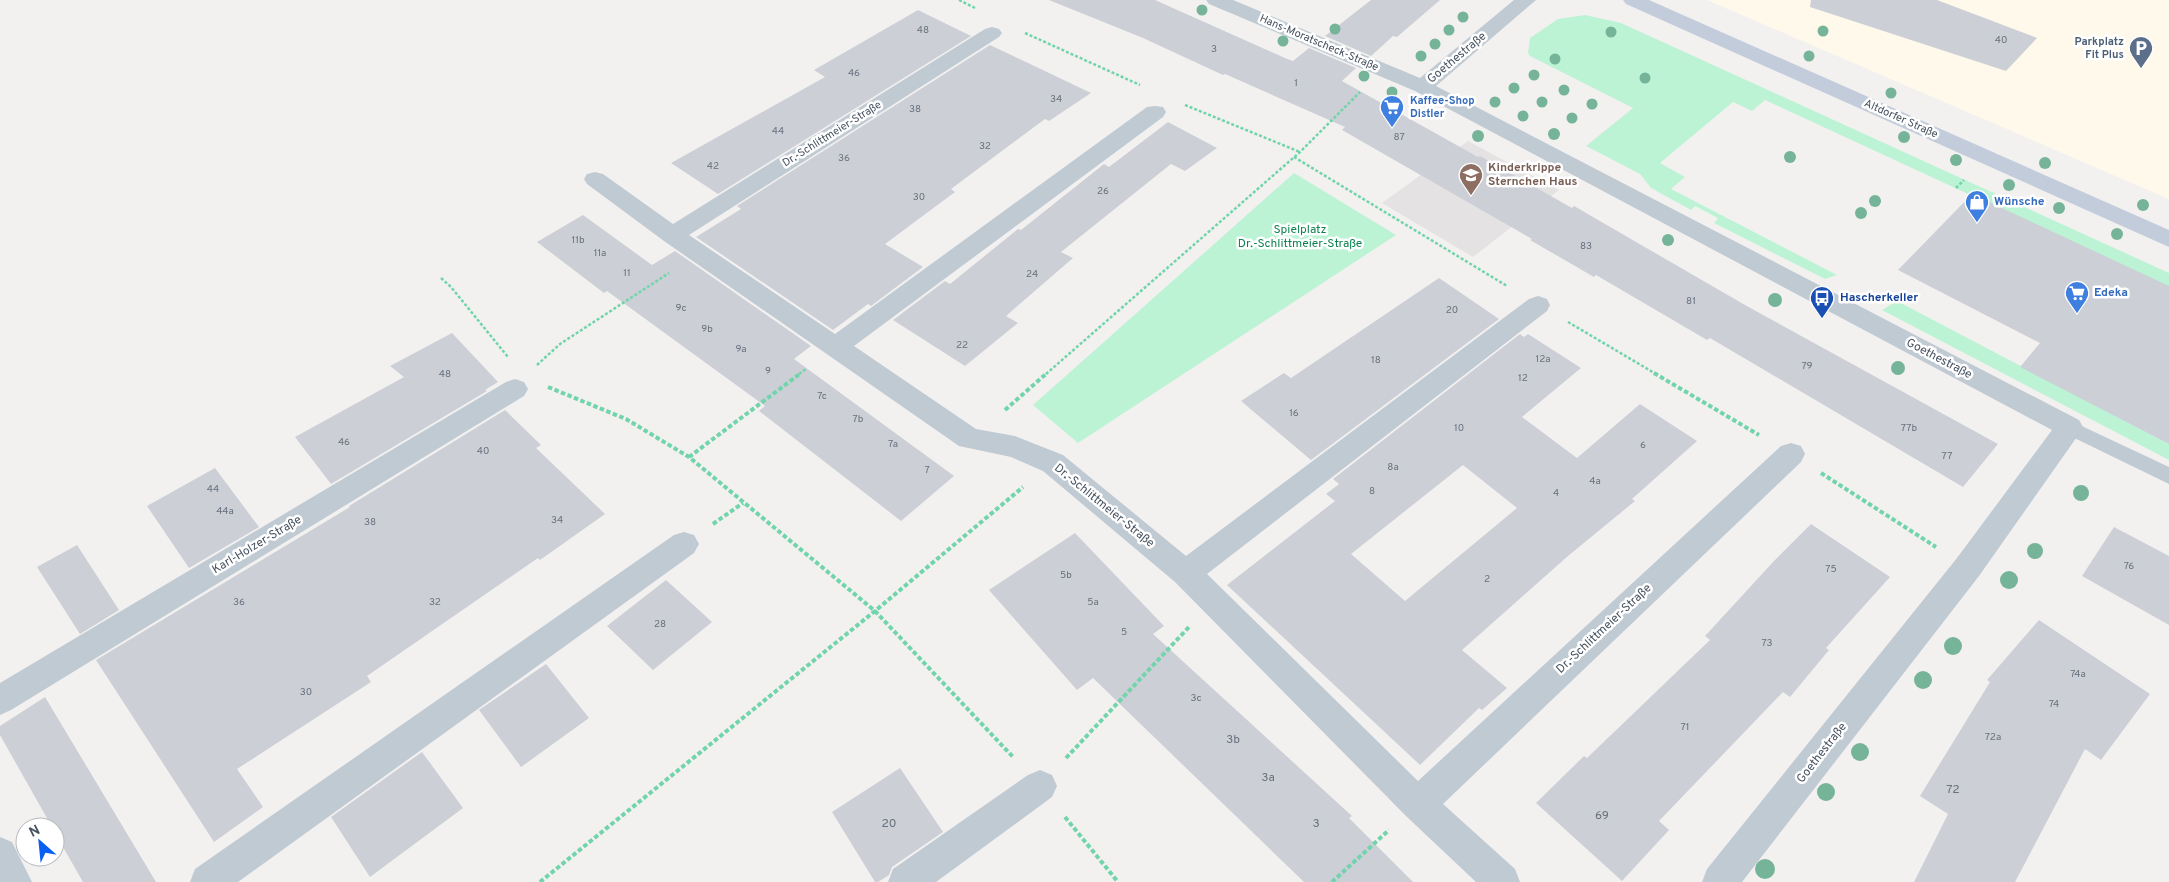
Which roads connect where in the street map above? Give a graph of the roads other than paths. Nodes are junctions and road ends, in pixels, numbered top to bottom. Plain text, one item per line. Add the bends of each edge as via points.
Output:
1 (1216, 0) edge
2 (1526, 0) edge
3 (1633, 0) edge
4 (992, 33) dead end
5 (1422, 87) junction
6 (1155, 112) dead end
7 (596, 179) dead end
8 (672, 235) junction
9 (2169, 239) edge
10 (1538, 304) road end
11 (836, 346) junction
12 (525, 376) road end
13 (2068, 427) junction
14 (1790, 454) road end
15 (2169, 476) edge
16 (684, 544) dead end
17 (1186, 573) junction
18 (0, 700) edge
19 (1040, 786) road end
20 (1418, 804) junction
21 (0, 854) edge
22 (14, 882) edge
23 (208, 882) edge
24 (906, 882) edge
25 (1502, 882) edge
26 (1720, 882) edge

1 - 5 street, Hans-Moratscheck-Straße
2 - 5 street, Goethestraße
3 - 9 main road, Altdorfer Straße
4 - 8 street, Dr.-Schlittmeier-Straße
5 - 13 street, Goethestraße
6 - 11 street
7 - 8 street, Dr.-Schlittmeier-Straße
8 - 11 street, Dr.-Schlittmeier-Straße
10 - 17 street
11 - 17 street, Dr.-Schlittmeier-Straße via 969,438 1015,447 1053,463
12 - 18 street, Karl-Holzer-Straße
13 - 15 lane
13 - 26 street, Goethestraße via 1968,567
14 - 20 street, Dr.-Schlittmeier-Straße
16 - 23 street
17 - 20 street, Dr.-Schlittmeier-Straße
19 - 24 street
20 - 25 street, Dr.-Schlittmeier-Straße
21 - 22 street

